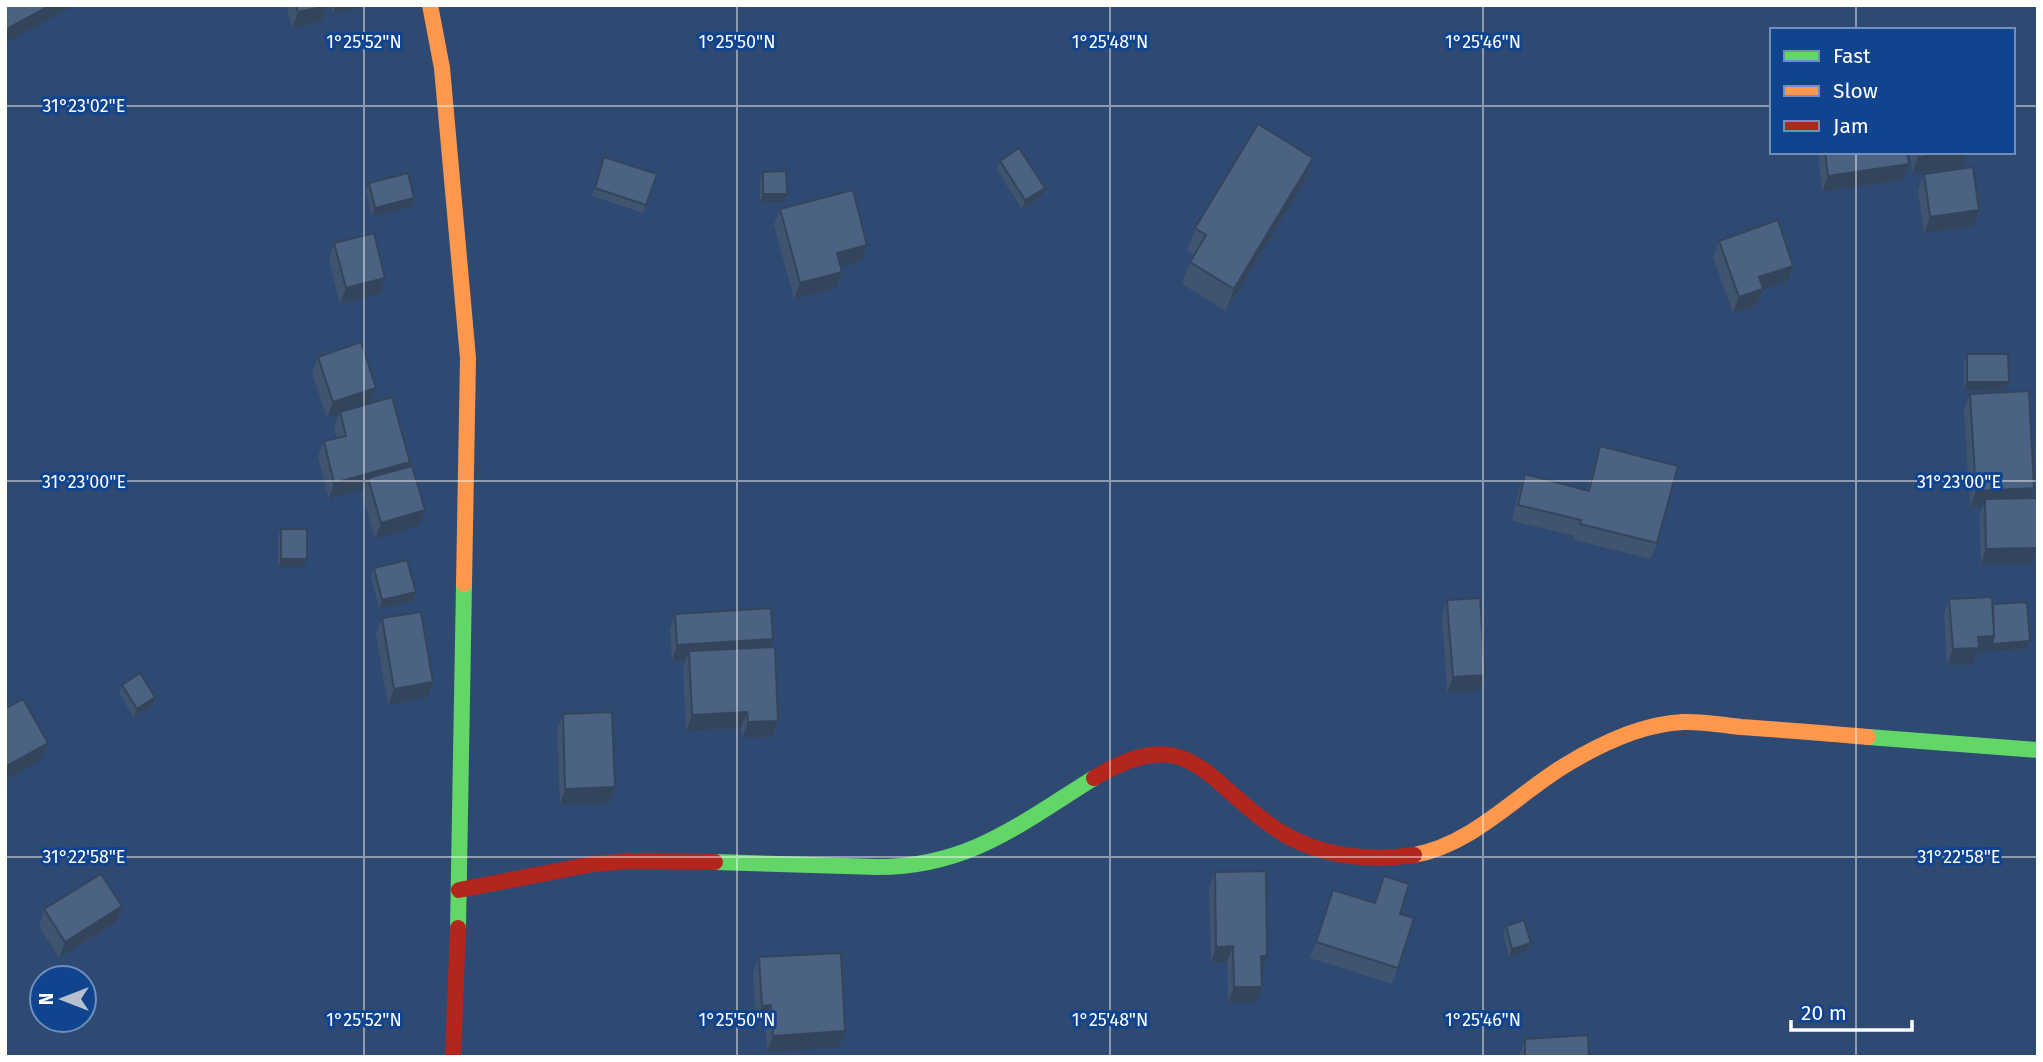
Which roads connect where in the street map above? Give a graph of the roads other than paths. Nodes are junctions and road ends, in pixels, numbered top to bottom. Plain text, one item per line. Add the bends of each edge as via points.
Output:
1 (430, 5) edge
2 (2038, 750) edge
3 (459, 890) junction
4 (453, 1057) edge

1 - 3 street via 442,68 468,358
2 - 3 street via 1682,722 1655,726 1628,734 1550,774 1450,843 1423,853 1390,857 1329,853 1303,843 1280,832 1192,761 1168,753 1145,754 1121,763 1004,836 956,857 909,866 630,861
3 - 4 street

